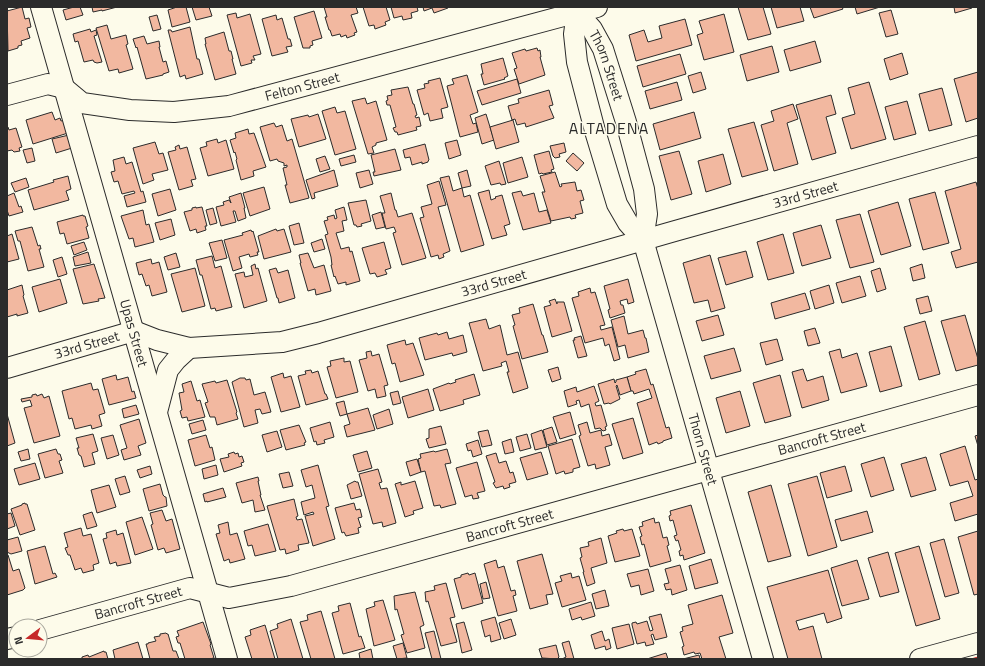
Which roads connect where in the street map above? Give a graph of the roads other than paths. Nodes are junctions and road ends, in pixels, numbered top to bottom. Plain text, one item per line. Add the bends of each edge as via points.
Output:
1 (41, 7) edge
2 (597, 7) edge
3 (577, 10) edge
4 (64, 88) junction
5 (7, 95) edge
6 (978, 146) edge
7 (643, 240) junction
8 (134, 331) junction
9 (189, 348) junction
10 (7, 368) edge
11 (978, 395) edge
12 (157, 412) junction
13 (709, 470) junction
14 (208, 593) junction
15 (48, 628) edge
16 (978, 643) edge
17 (227, 659) edge
18 (763, 659) edge
19 (920, 659) edge

1 - 4 street, Upas Street
2 - 3 street, Felton Street
3 - 4 street, Felton Street via 229,106 174,112 130,110 82,102
3 - 7 street, Thorn Street via 603,49 626,122 644,189 647,214
3 - 7 street, Thorn Street via 574,34 577,62 595,131 617,204 628,223
4 - 5 street, Felton Street via 48,84
4 - 8 street, Upas Street
6 - 7 street, 33rd Street
7 - 9 street, 33rd Street via 282,342
7 - 13 street, Thorn Street
8 - 9 street, 33rd Street
8 - 10 street, 33rd Street
8 - 12 street, Upas Street
9 - 12 street via 168,370
11 - 13 street, Bancroft Street
12 - 14 street, Upas Street
13 - 14 street, Bancroft Street via 290,586 229,598
13 - 18 street, Thorn Street
14 - 15 street, Bancroft Street via 190,588
14 - 17 street, Upas Street
16 - 19 street

